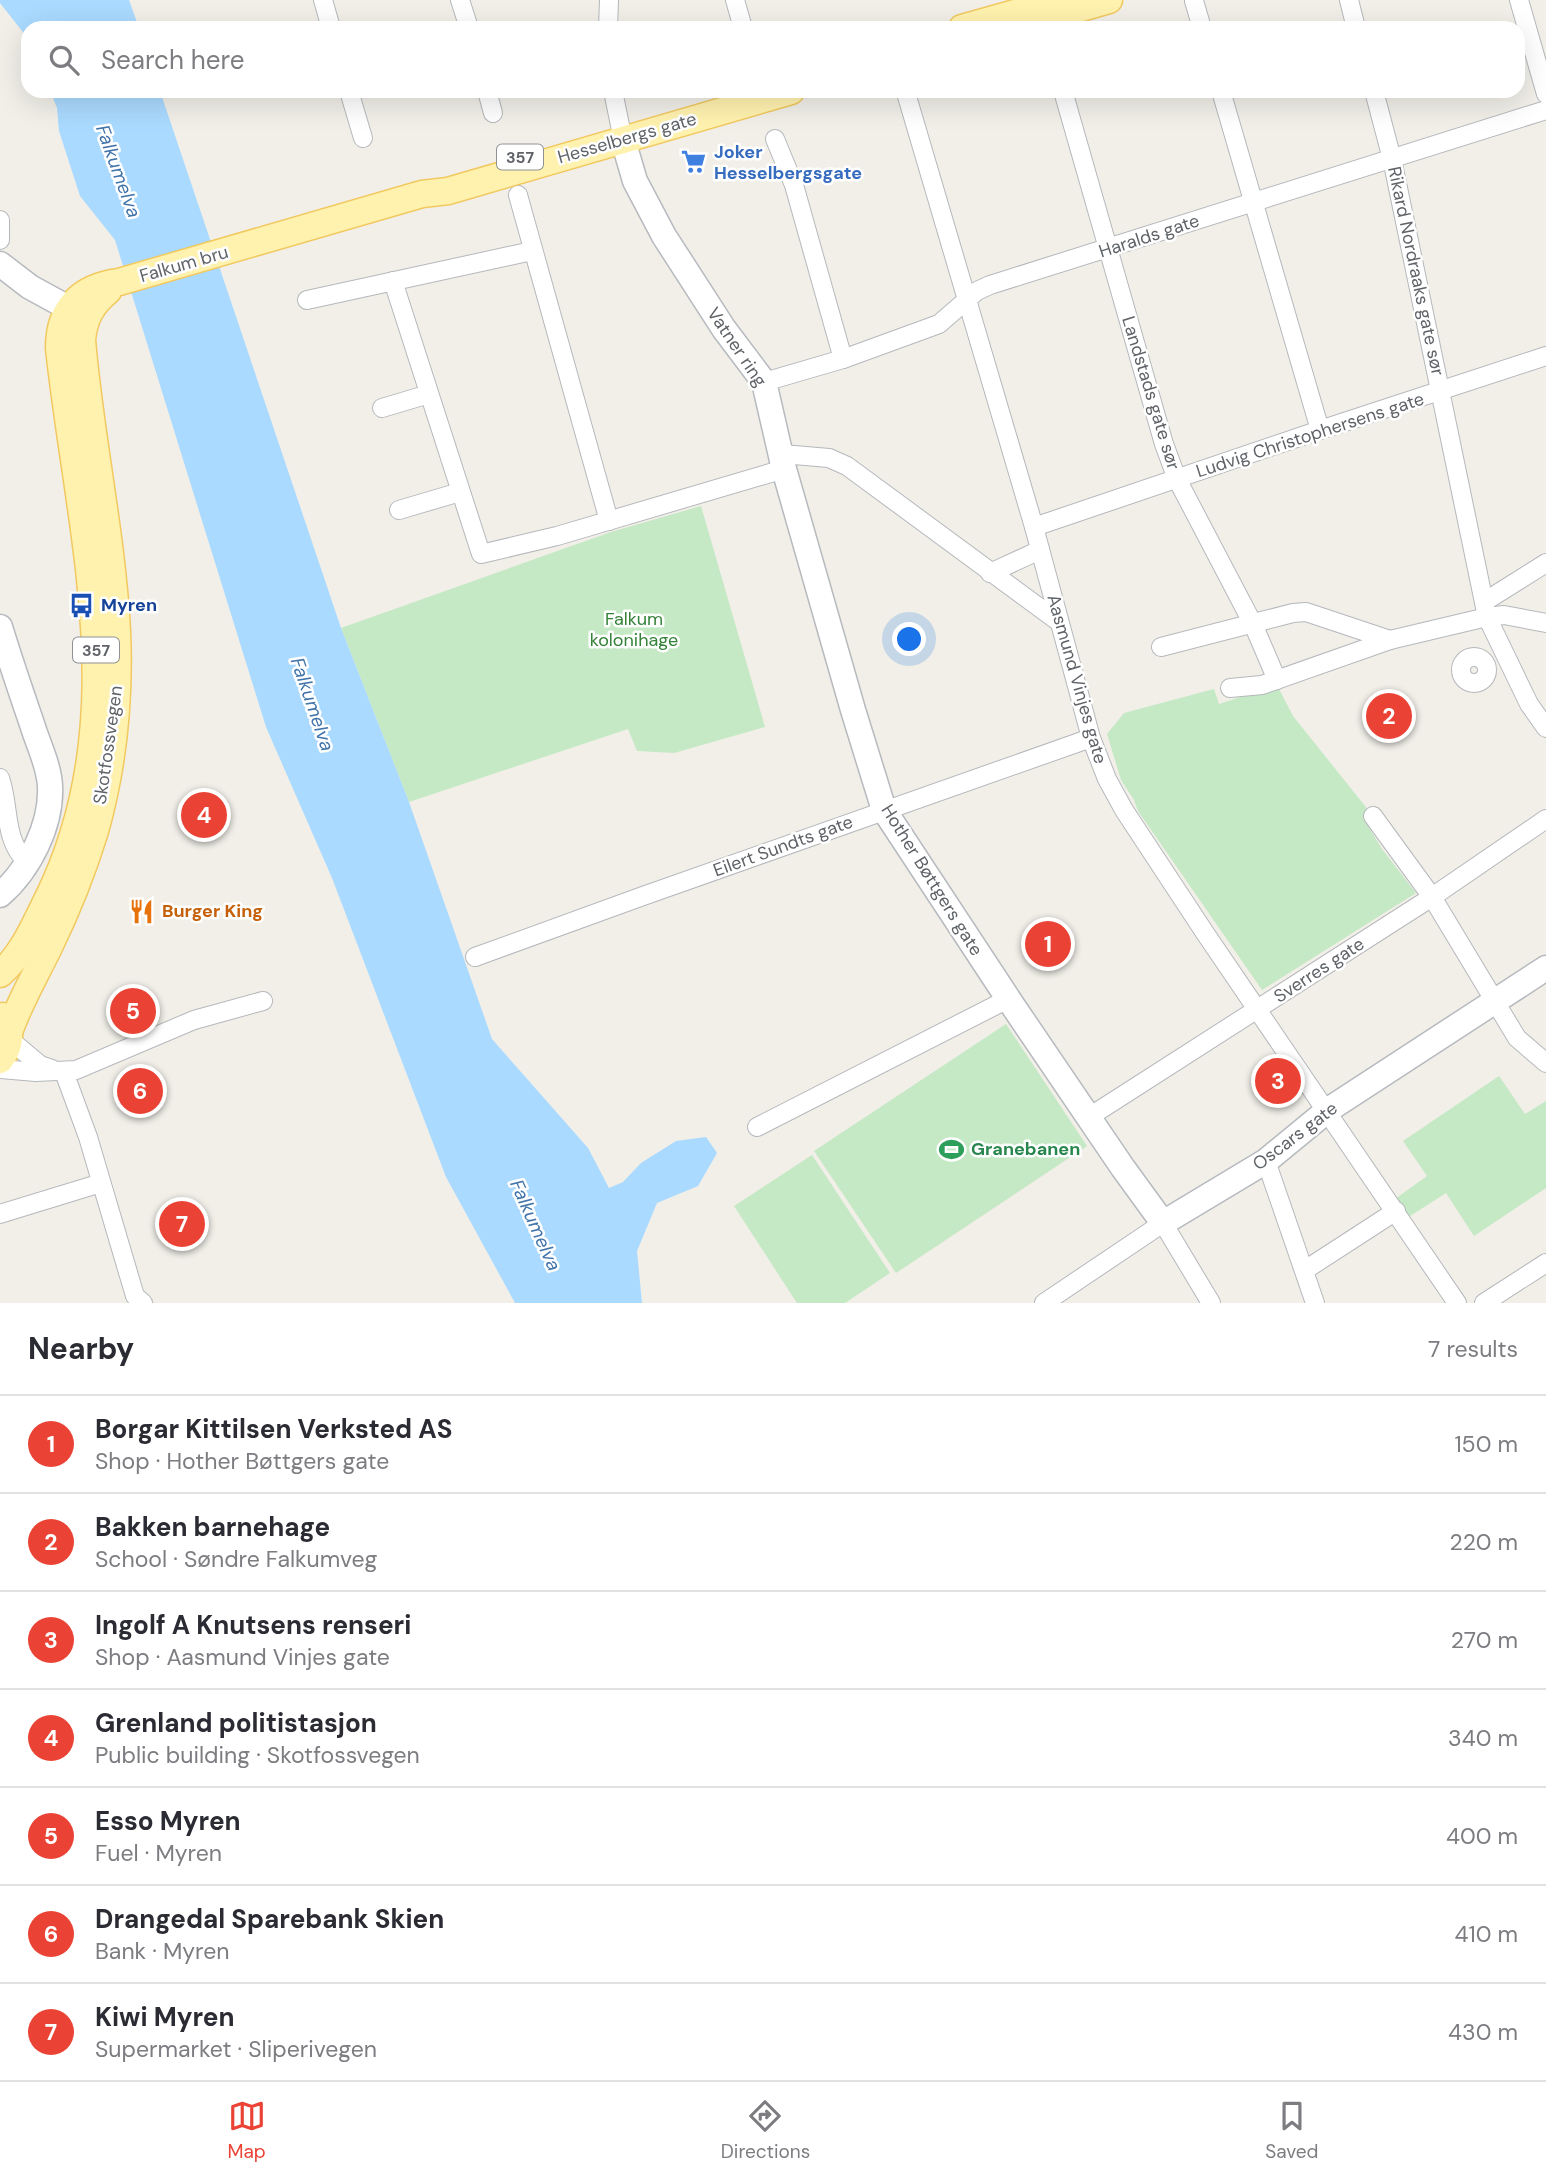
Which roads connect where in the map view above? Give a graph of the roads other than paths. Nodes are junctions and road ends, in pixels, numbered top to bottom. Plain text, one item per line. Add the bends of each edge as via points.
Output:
1 (323, 0) edge
2 (460, 0) edge
3 (610, 0) edge
4 (735, 0) edge
5 (1109, 0) edge
6 (1349, 0) edge
7 (1519, 0) edge
8 (1194, 1) edge
9 (1046, 6) edge
10 (329, 21) edge
11 (466, 21) edge
12 (608, 21) edge
13 (741, 21) edge
14 (989, 21) edge
15 (1023, 21) edge
16 (1200, 21) edge
17 (1354, 21) edge
18 (1546, 94) edge
19 (351, 98) edge
20 (489, 98) edge
21 (614, 98) edge
22 (723, 98) edge
23 (763, 98) edge
24 (907, 98) edge
25 (1065, 98) edge
26 (1223, 98) edge
27 (1376, 98) edge
28 (1546, 110) edge
29 (494, 113) dead end
30 (621, 133) junction
31 (363, 138) dead end
32 (775, 139) dead end
33 (1392, 159) junction
34 (518, 195) dead end
35 (1255, 202) junction
36 (0, 220) edge
37 (0, 240) edge
38 (250, 245) joint
39 (1109, 249) junction
40 (532, 251) junction
41 (0, 264) edge
42 (393, 281) junction
43 (307, 300) dead end
44 (966, 301) junction
45 (77, 313) junction
46 (1546, 356) edge
47 (843, 359) junction
48 (764, 382) junction
49 (428, 388) junction
50 (1442, 391) junction
51 (382, 408) dead end
52 (1320, 430) junction
53 (783, 461) junction
54 (1177, 479) junction
55 (460, 492) junction
56 (399, 510) dead end
57 (609, 521) junction
58 (1034, 527) junction
59 (1040, 550) junction
60 (1546, 563) edge
61 (990, 573) junction
62 (1486, 609) junction
63 (1059, 622) junction
64 (1546, 623) edge
65 (1253, 624) junction
66 (0, 627) edge
67 (1390, 640) junction
68 (1161, 647) dead end
69 (1277, 680) junction
70 (1230, 688) dead end
71 (1546, 728) edge
72 (1091, 738) junction
73 (2, 783) edge
74 (884, 810) junction
75 (1373, 816) dead end
76 (1546, 819) edge
77 (27, 862) junction
78 (0, 895) edge
79 (1432, 897) junction
80 (475, 957) dead end
81 (1546, 968) edge
82 (0, 974) edge
83 (1008, 999) junction
84 (264, 1001) dead end
85 (1495, 1001) junction
86 (1258, 1008) junction
87 (5, 1036) edge
88 (1546, 1063) edge
89 (0, 1069) edge
90 (63, 1072) junction
91 (1328, 1110) junction
92 (1089, 1117) junction
93 (757, 1127) dead end
94 (1266, 1161) junction
95 (101, 1183) junction
96 (1396, 1211) junction
97 (0, 1214) edge
98 (1163, 1223) junction
99 (1546, 1262) edge
100 (1305, 1269) junction
101 (143, 1303) edge
102 (1044, 1303) edge
103 (1211, 1303) edge
104 (1315, 1303) edge
105 (1457, 1303) edge
106 (1484, 1303) edge

1 - 10 street
2 - 11 street
3 - 12 street
4 - 13 street
5 - 9 main road
6 - 17 street
7 - 18 street
8 - 16 street
9 - 14 main road
9 - 15 main road
19 - 31 street
20 - 29 street
21 - 30 street
22 - 30 main road, Hesselbergs gate / 357
23 - 30 main road, Hesselbergs gate / 357
24 - 44 street, Aasmund Vinjes gate
25 - 39 street, Landstads gate sør
26 - 35 street
27 - 33 street, Rikard Nordraaks gate sør
28 - 33 street, Haralds gate
30 - 38 main road, Hesselbergs gate / 357 via 448,191 422,194
30 - 48 street, Vatner ring via 635,181 664,236
32 - 47 street via 794,185
33 - 35 street, Haralds gate
33 - 50 street, Rikard Nordraaks gate sør
34 - 40 street
35 - 39 street, Haralds gate
35 - 52 street
36 - 37 street
38 - 45 main road, Falkum bru / 357 via 101,285 86,292
39 - 44 street, Haralds gate via 990,285
39 - 54 street, Landstads gate sør
40 - 42 street
40 - 57 street
41 - 45 street
42 - 43 street
42 - 49 street
44 - 47 street, Haralds gate via 939,324
44 - 58 street, Aasmund Vinjes gate
45 - 82 main road, Skotfossvegen / 357 via 63,321 60,348 91,586 96,722 85,790 65,860 30,934
45 - 87 main road, Skotfossvegen / 357 via 117,630 114,732 83,868
46 - 50 street, Ludvig Christophersens gate
47 - 48 street, Haralds gate
48 - 53 street, Vatner ring
49 - 51 street
49 - 55 street
50 - 52 street, Ludvig Christophersens gate
50 - 62 street, Rikard Nordraaks gate sør
52 - 54 street, Ludvig Christophersens gate
53 - 57 street
53 - 61 street via 829,458 847,467
53 - 74 street, Hother Bøttgers gate
54 - 58 street, Ludvig Christophersens gate
54 - 65 street, Landstads gate sør
55 - 56 street
55 - 57 street via 481,554
58 - 59 street, Aasmund Vinjes gate
59 - 61 street
59 - 63 street, Aasmund Vinjes gate
60 - 62 street
61 - 63 street
62 - 64 street
62 - 67 street
62 - 71 street, Rikard Nordraaks gate sør via 1529,704
63 - 72 street, Aasmund Vinjes gate
65 - 67 street via 1306,612
65 - 68 street
65 - 69 street, Landstads gate sør
66 - 77 street via 50,784 45,822
67 - 69 street
69 - 70 street
72 - 74 street, Eilert Sundts gate
72 - 86 street, Aasmund Vinjes gate via 1124,810
73 - 77 street via 12,839
74 - 80 street, Eilert Sundts gate
74 - 83 street, Hother Bøttgers gate
75 - 79 street
76 - 79 street, Sverres gate
77 - 78 street
79 - 85 street
79 - 86 street, Sverres gate
81 - 85 street, Oscars gate
83 - 92 street, Hother Bøttgers gate
83 - 93 street
84 - 90 street via 194,1020
85 - 88 street via 1517,1038
85 - 91 street, Oscars gate
86 - 91 street, Aasmund Vinjes gate
86 - 92 street, Sverres gate
87 - 90 street via 40,1065
89 - 90 street
90 - 95 street
91 - 94 street, Oscars gate
91 - 96 street, Aasmund Vinjes gate
92 - 98 street, Hother Bøttgers gate
94 - 98 street, Oscars gate
94 - 100 street
95 - 97 street
95 - 101 street via 135,1296
96 - 100 street
96 - 105 street, Aasmund Vinjes gate
98 - 102 street, Oscars gate
98 - 103 street
99 - 106 street
100 - 104 street

